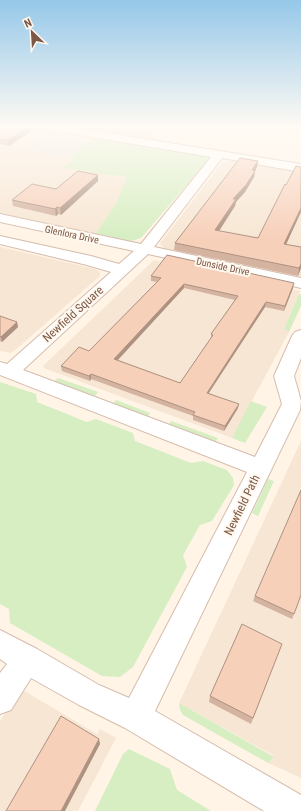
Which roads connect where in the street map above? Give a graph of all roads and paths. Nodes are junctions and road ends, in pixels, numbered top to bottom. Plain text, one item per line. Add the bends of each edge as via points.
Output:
1 (211, 164) edge
2 (277, 164) edge
3 (301, 168) edge
4 (0, 218) edge
5 (0, 240) edge
6 (144, 250) junction
7 (120, 270) junction
8 (301, 283) edge
9 (301, 336) edge
10 (5, 370) edge
11 (296, 397) edge
12 (260, 468) junction
13 (0, 644) edge
14 (27, 659) junction
15 (0, 699) edge
16 (136, 717) junction
17 (296, 811) edge

1 - 6 street, Newfield Square
2 - 3 street
4 - 6 street, Glenlora Drive
5 - 7 street, Glenlora Drive
6 - 7 street, Newfield Square
6 - 8 street, Dunside Drive
7 - 10 street, Newfield Square
9 - 11 street via 284,376
10 - 12 street, Newfield Path
11 - 12 street
12 - 16 street, Newfield Path
13 - 14 street
14 - 15 street
14 - 16 street via 89,696
16 - 17 street

